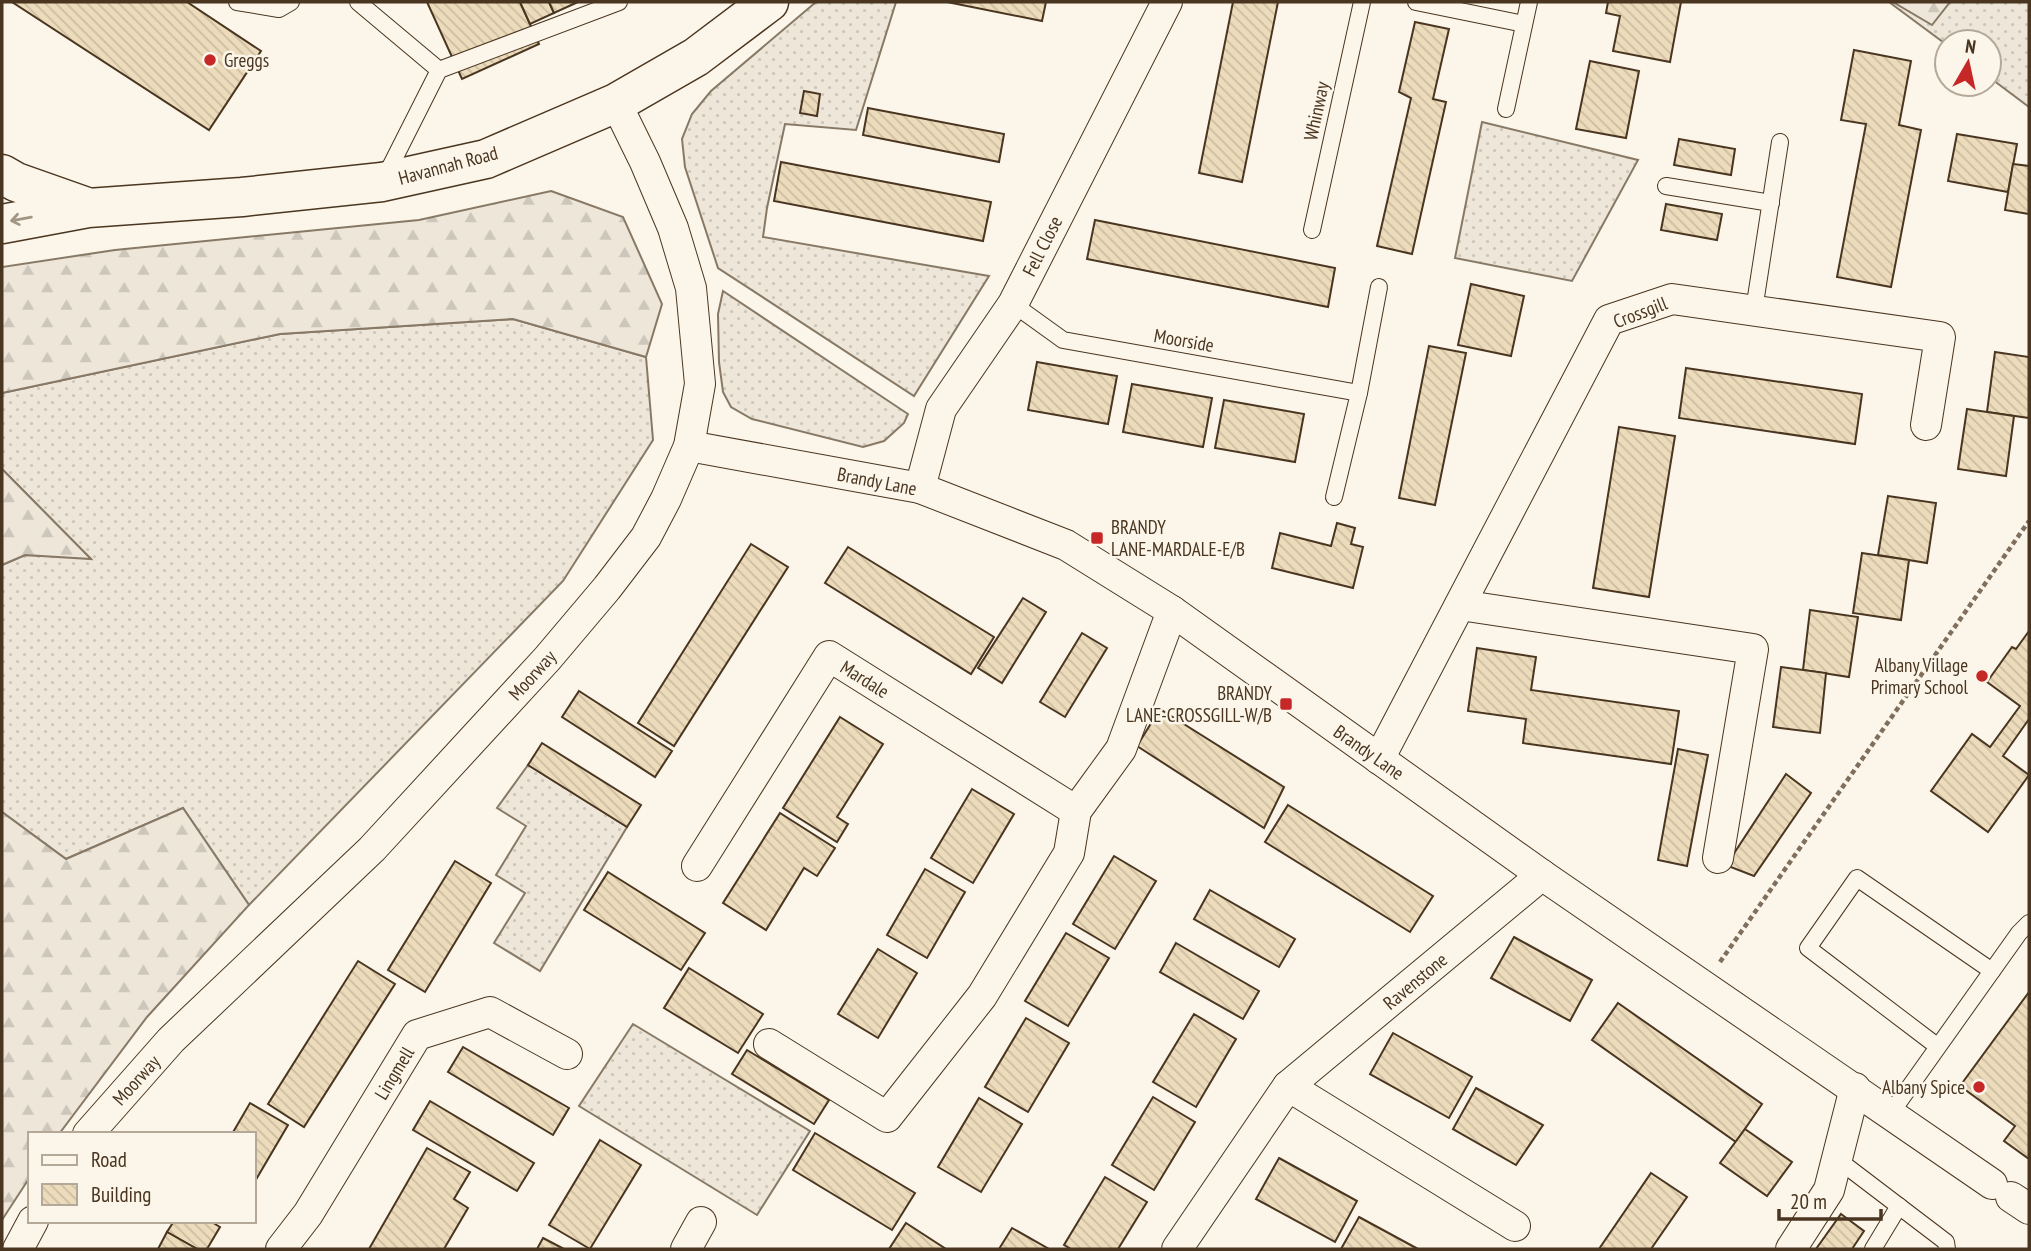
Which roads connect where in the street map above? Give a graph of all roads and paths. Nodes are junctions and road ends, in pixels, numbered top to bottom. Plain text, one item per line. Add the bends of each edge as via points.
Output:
1 (237, 2) edge
2 (291, 2) edge
3 (358, 2) edge
4 (619, 2) edge
5 (769, 2) edge
6 (1167, 2) edge
7 (1362, 2) edge
8 (1416, 2) edge
9 (1529, 2) edge
10 (1524, 24) junction
11 (439, 70) junction
12 (616, 103) junction
13 (1506, 109) dead end
14 (1780, 142) dead end
15 (2, 174) edge
16 (382, 182) junction
17 (1666, 186) dead end
18 (1771, 203) junction
19 (88, 208) junction
20 (2, 223) edge
21 (1312, 230) dead end
22 (1379, 287) dead end
23 (1013, 304) junction
24 (1754, 310) junction
25 (1359, 393) junction
26 (1926, 425) dead end
27 (689, 446) junction
28 (920, 488) junction
29 (1334, 497) dead end
30 (2029, 522) edge
31 (1460, 605) junction
32 (1172, 611) junction
33 (1379, 759) junction
34 (1076, 811) junction
35 (1718, 858) dead end
36 (698, 866) dead end
37 (1542, 875) junction
38 (2029, 923) edge
39 (1992, 971) junction
40 (1703, 985) junction
41 (769, 1044) dead end
42 (1937, 1046) junction
43 (567, 1054) dead end
44 (1288, 1086) junction
45 (1855, 1088) junction
46 (1891, 1113) junction
47 (90, 1132) edge
48 (1837, 1159) junction
49 (2011, 1196) edge
50 (1899, 1206) junction
51 (701, 1222) dead end
52 (32, 1223) edge
53 (1516, 1226) dead end
54 (18, 1249) edge
55 (281, 1249) edge
56 (686, 1249) edge
57 (1177, 1249) edge
58 (1791, 1249) edge
59 (1873, 1249) edge
60 (1947, 1249) edge

1 - 2 lane via 279,9
3 - 11 lane
4 - 11 lane
5 - 12 main road, Havannah Road via 696,57
6 - 23 street, Fell Close
7 - 21 lane, Whinway
8 - 10 lane
9 - 10 lane
10 - 13 lane
11 - 16 lane
12 - 16 main road, Havannah Road via 485,159
12 - 27 street, Moorway via 673,228 691,288 700,384
14 - 18 lane
15 - 19 main road, Havannah Road
16 - 19 main road, Havannah Road
17 - 18 lane
18 - 24 lane
19 -> 20 main road, Havannah Road
22 - 25 lane
23 - 25 lane, Moorside via 1063,340
23 - 28 street, Fell Close via 941,409
24 - 26 street, Crossgill via 1940,337
24 - 31 street, Crossgill via 1672,299 1609,320
25 - 29 lane
27 - 28 street, Brandy Lane
27 - 47 street, Moorway via 646,537 547,659 372,849 171,1040
28 - 32 street, Brandy Lane via 1066,545
30 - 40 path
31 - 33 street, Crossgill
31 - 35 street via 1753,649
32 - 33 street, Brandy Lane
32 - 34 street via 1121,749
33 - 37 street, Brandy Lane
34 - 36 street, Mardale via 828,656
34 - 41 street via 1069,853 988,985 887,1117
37 - 40 street, Brandy Lane
37 - 44 street, Ravenstone
38 - 39 lane
39 - 42 lane
39 - 42 lane via 1857,878 1808,948
40 - 45 street, Brandy Lane
42 - 46 lane
43 - 55 street, Lingmell via 490,1012 417,1035 308,1214
44 - 53 street
44 - 57 street, Ravenstone
45 - 46 street, Brandy Lane
45 - 48 street
46 - 49 street, Brandy Lane
48 - 50 lane
48 - 58 street via 1829,1190
50 - 59 lane
50 - 60 lane via 1946,1242
51 - 56 street
52 - 54 street

